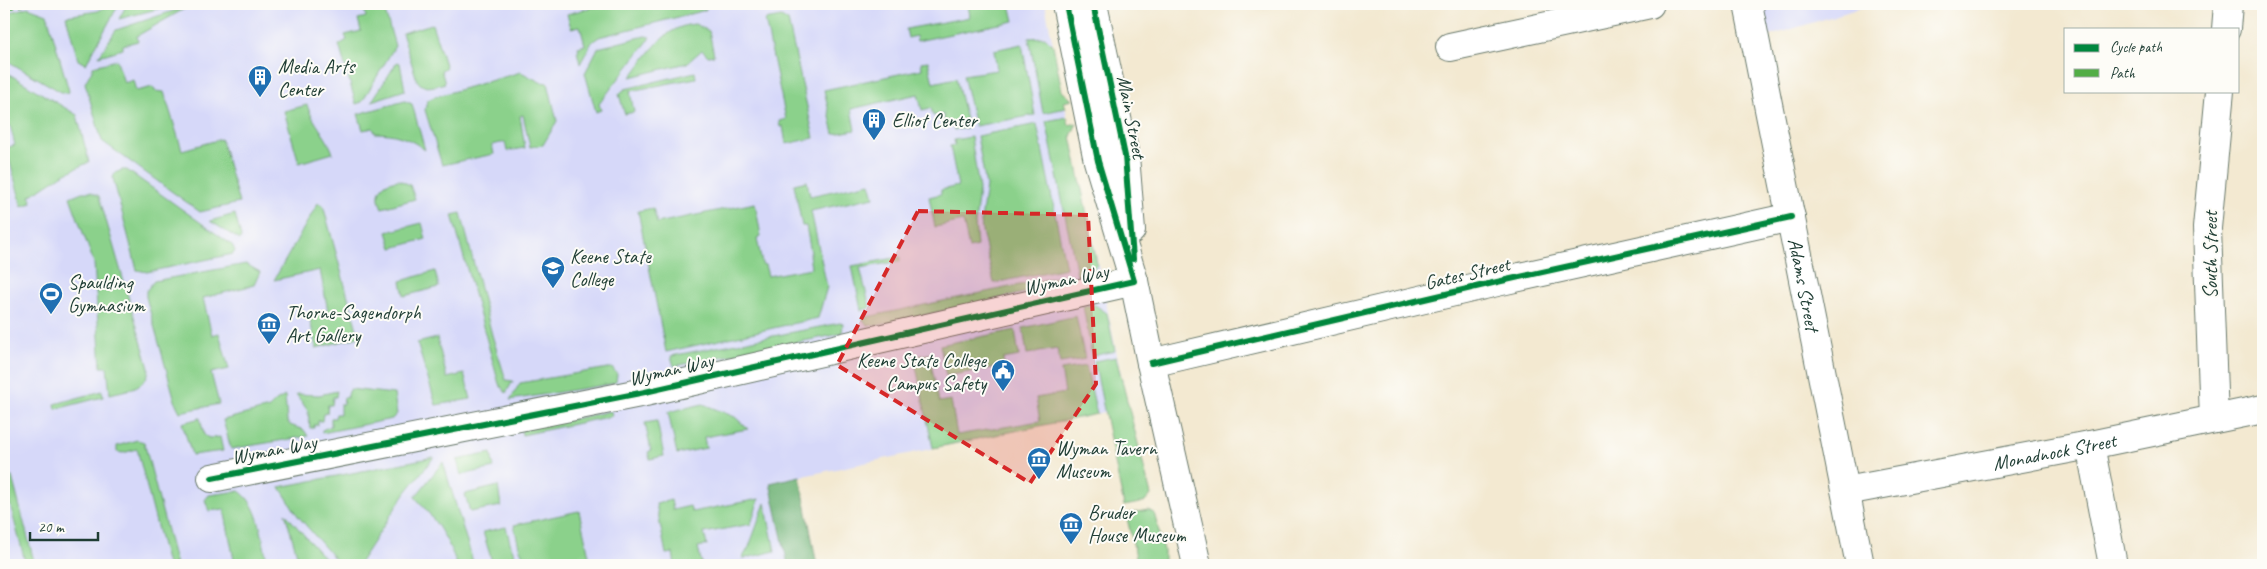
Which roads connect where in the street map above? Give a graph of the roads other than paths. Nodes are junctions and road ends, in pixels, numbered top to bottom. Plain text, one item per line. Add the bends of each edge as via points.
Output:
1 (1066, 4) edge
2 (1094, 4) edge
3 (1650, 4) edge
4 (1748, 4) edge
5 (2228, 4) edge
6 (2226, 28) edge
7 (1450, 47) dead end
8 (2220, 92) edge
9 (1790, 217) junction
10 (1134, 281) junction
11 (1151, 364) junction
12 (2263, 409) edge
13 (2214, 419) junction
14 (2090, 445) junction
15 (212, 478) dead end
16 (1846, 491) junction
17 (1197, 565) edge
18 (1860, 565) edge
19 (2113, 565) edge

1 - 10 street, Main Street via 1098,161
2 - 10 street, Main Street via 1125,156
3 - 7 street
4 - 9 street, Adams Street
5 - 6 street
8 - 13 street, South Street via 2207,228
9 - 11 street, Gates Street
9 - 16 street, Adams Street
10 - 11 street, Main Street
10 - 15 street, Wyman Way via 645,392
11 - 17 street, Main Street
12 - 13 street, Monadnock Street
13 - 14 street, Monadnock Street
14 - 16 street, Monadnock Street
14 - 19 street
16 - 18 street, Adams Street

